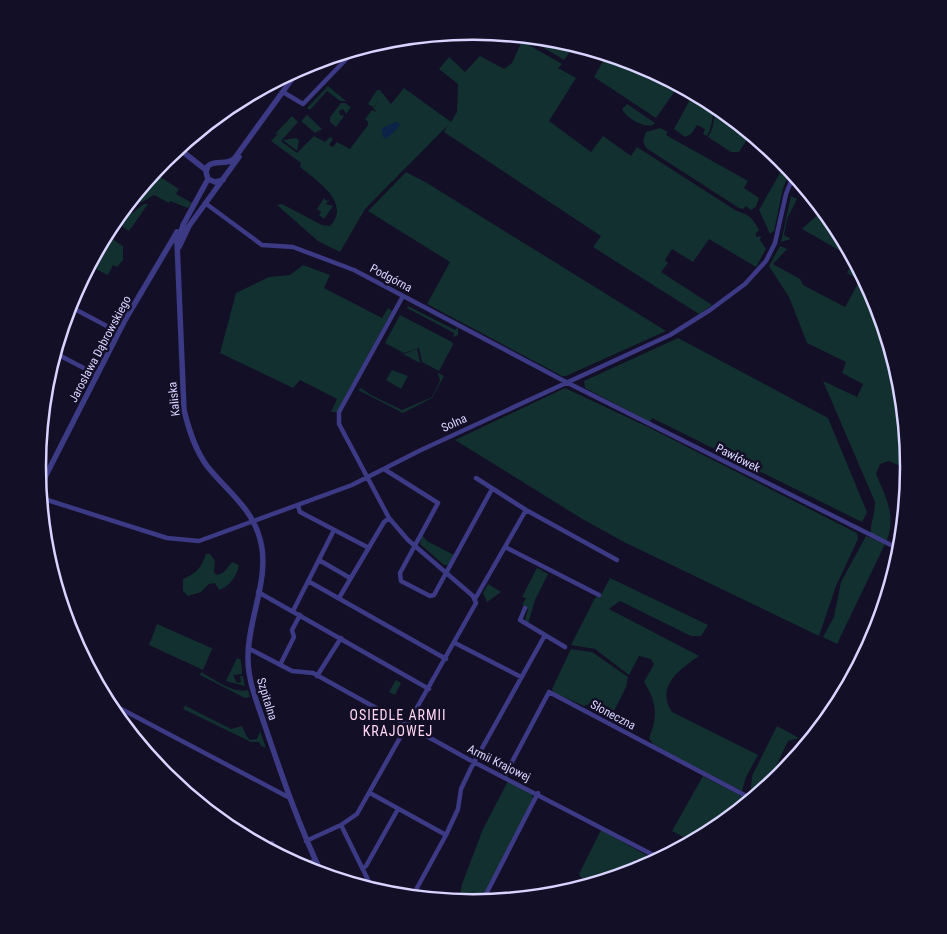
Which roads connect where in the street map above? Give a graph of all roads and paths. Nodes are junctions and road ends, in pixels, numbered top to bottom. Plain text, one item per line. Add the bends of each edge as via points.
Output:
1 (345, 60) edge
2 (290, 82) edge
3 (283, 92) junction
4 (244, 148) junction
5 (185, 153) edge
6 (192, 157) junction
7 (211, 163) junction
8 (221, 164) junction
9 (206, 170) junction
10 (224, 178) junction
11 (208, 179) junction
12 (791, 181) edge
13 (205, 203) junction
14 (184, 223) junction
15 (178, 251) junction
16 (166, 253) junction
17 (403, 296) junction
18 (77, 310) edge
19 (118, 332) junction
20 (61, 356) edge
21 (97, 375) junction
22 (566, 382) junction
23 (384, 469) junction
24 (46, 475) edge
25 (476, 478) dead end
26 (366, 479) junction
27 (492, 489) junction
28 (48, 500) edge
29 (298, 506) junction
30 (526, 510) junction
31 (389, 518) junction
32 (254, 523) junction
33 (334, 530) junction
34 (414, 545) junction
35 (893, 545) edge
36 (506, 547) junction
37 (369, 548) junction
38 (319, 560) junction
39 (617, 560) dead end
40 (446, 572) junction
41 (350, 578) junction
42 (308, 581) junction
43 (258, 592) junction
44 (599, 595) dead end
45 (339, 598) junction
46 (475, 599) junction
47 (525, 608) dead end
48 (293, 610) junction
49 (300, 615) junction
50 (545, 635) junction
51 (341, 638) junction
52 (455, 643) junction
53 (566, 647) dead end
54 (248, 648) junction
55 (446, 659) junction
56 (280, 665) junction
57 (317, 676) junction
58 (521, 677) junction
59 (429, 689) junction
60 (122, 709) edge
61 (407, 726) junction
62 (474, 762) junction
63 (504, 777) junction
64 (370, 792) junction
65 (538, 793) junction
66 (288, 796) junction
67 (746, 796) edge
68 (398, 809) junction
69 (342, 825) junction
70 (446, 834) junction
71 (306, 841) junction
72 (652, 854) edge
73 (315, 860) junction
74 (312, 862) edge
75 (317, 864) edge
76 (363, 868) junction
77 (368, 880) edge
78 (416, 890) edge
79 (486, 894) edge

1 - 3 street via 304,104
2 - 3 street
3 - 4 street
4 - 8 street via 232,161
4 - 10 street
5 - 6 street
6 - 7 street
6 - 9 street
7 - 8 street
7 - 9 street
8 - 10 street via 225,167
9 - 11 street
10 - 11 street via 216,182
10 - 13 street
11 - 14 street, Jarosława Dąbrowskiego
12 - 22 street, Solna via 775,243 756,273 710,310 677,331
13 - 15 street via 186,230
13 - 17 street, Podgórna via 262,245 293,247 354,270
14 - 15 street, Jarosława Dąbrowskiego via 177,242
14 - 16 street, Jarosława Dąbrowskiego
15 - 16 street
15 - 32 street, Kaliska via 183,401 188,426 207,465 243,505
16 - 19 street, Jarosława Dąbrowskiego
17 - 22 street, Podgórna
17 - 26 street via 338,418
18 - 19 street
19 - 21 street, Jarosława Dąbrowskiego
20 - 21 street
21 - 24 street, Jarosława Dąbrowskiego
22 - 23 street, Solna
22 - 35 street, Pawłówek
23 - 26 street, Solna
23 - 34 street via 438,503
25 - 27 street
26 - 29 street, Solna
26 - 31 street
27 - 30 street
27 - 40 street
28 - 32 street, Solna via 178,540 199,541
29 - 32 street, Solna
29 - 33 street via 300,512
30 - 36 street
30 - 39 street
31 - 34 street
31 - 37 street
32 - 43 street, Szpitalna via 262,554
33 - 37 street
33 - 38 street
34 - 40 street
34 - 40 street via 400,573 401,580 430,596 434,595
36 - 44 street
36 - 46 street
37 - 41 street
38 - 41 street
38 - 42 street
40 - 46 street
41 - 45 street
42 - 45 street
42 - 48 street
43 - 48 street
43 - 54 street, Szpitalna
45 - 55 street
46 - 52 street via 475,607
47 - 50 street via 520,620
48 - 49 street
49 - 51 street
49 - 56 street via 292,630 294,637
50 - 53 street
50 - 58 street
51 - 57 street
51 - 59 street
52 - 55 street
52 - 58 street
54 - 56 street, Armii Krajowej
54 - 66 street, Szpitalna via 252,687
55 - 59 street
56 - 57 street, Armii Krajowej via 292,672
57 - 61 street, Armii Krajowej
58 - 62 street
59 - 61 street
60 - 66 street
61 - 62 street, Armii Krajowej
61 - 64 street
62 - 63 street, Armii Krajowej
62 - 70 street
63 - 65 street, Armii Krajowej
63 - 67 street, Słoneczna via 549,692
64 - 68 street
64 - 69 street via 357,814
65 - 72 street, Armii Krajowej
65 - 79 street
66 - 71 street, Szpitalna
68 - 70 street
68 - 76 street
69 - 71 street
69 - 76 street
70 - 78 street
71 - 73 street, Szpitalna
73 - 74 street
73 - 75 street, Szpitalna
76 - 77 street

